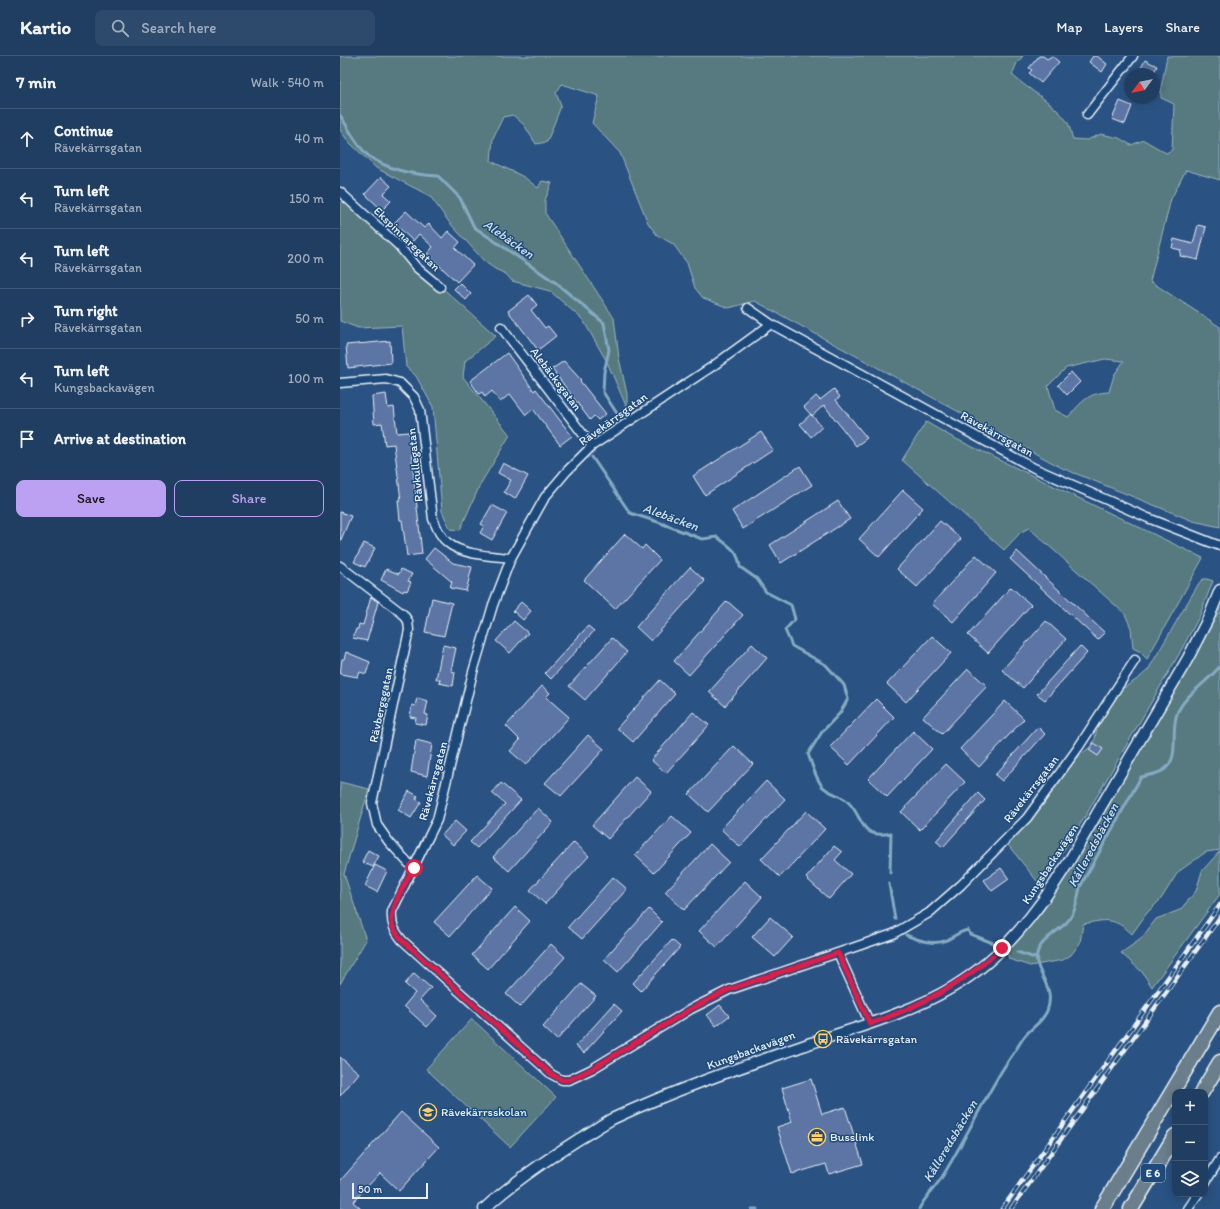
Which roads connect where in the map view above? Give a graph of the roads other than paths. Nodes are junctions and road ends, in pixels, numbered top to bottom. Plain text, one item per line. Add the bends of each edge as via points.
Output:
1 (1132, 56) edge
2 (1087, 115) dead end
3 (340, 192) edge
4 (440, 286) dead end
5 (748, 308) dead end
6 (772, 324) junction
7 (501, 327) dead end
8 (340, 383) edge
9 (592, 446) junction
10 (1220, 546) edge
11 (511, 558) junction
12 (340, 566) edge
13 (1220, 590) edge
14 (1135, 660) dead end
15 (414, 868) junction
16 (838, 953) junction
17 (1220, 1012) edge
18 (870, 1024) junction
19 (1220, 1062) edge
20 (1204, 1089) edge
21 (1172, 1141) edge
22 (1220, 1159) edge
23 (1208, 1178) edge
24 (1196, 1197) edge
25 (484, 1209) edge
26 (1102, 1209) edge
27 (1131, 1209) edge
28 (1188, 1209) edge

1 - 2 street
3 - 4 street, Ekspinnaregatan via 400,246 416,267
5 - 6 street, Rävekärrsgatan
6 - 9 street, Rävekärrsgatan
6 - 10 street, Rävekärrsgatan via 1034,468 1148,518
7 - 9 street, Alebäcksgatan
8 - 11 street, Rävkullegatan via 386,379 400,383 409,390 420,410 433,519 439,532 455,548
9 - 11 street, Rävekärrsgatan via 545,497
11 - 15 street, Rävekärrsgatan via 493,605 473,672 437,820
12 - 15 street, Rävbergsgatan via 403,614 408,621 409,630 372,803 377,825
13 - 18 street, Kungsbackavägen via 1180,672 1051,891 1031,917 994,955 954,986 906,1011
14 - 16 street, Rävekärrsgatan via 1078,748 1032,812 996,851 929,913 893,934
15 - 16 street, Rävekärrsgatan via 392,911 393,929 545,1069 562,1080 569,1080 592,1069 691,1009 728,990
16 - 18 street
17 - 26 highway, E 6
18 - 25 street, Kungsbackavägen via 680,1090 611,1120 518,1180
19 - 20 highway
21 - 27 highway, E 6
22 - 23 street
24 - 28 street

